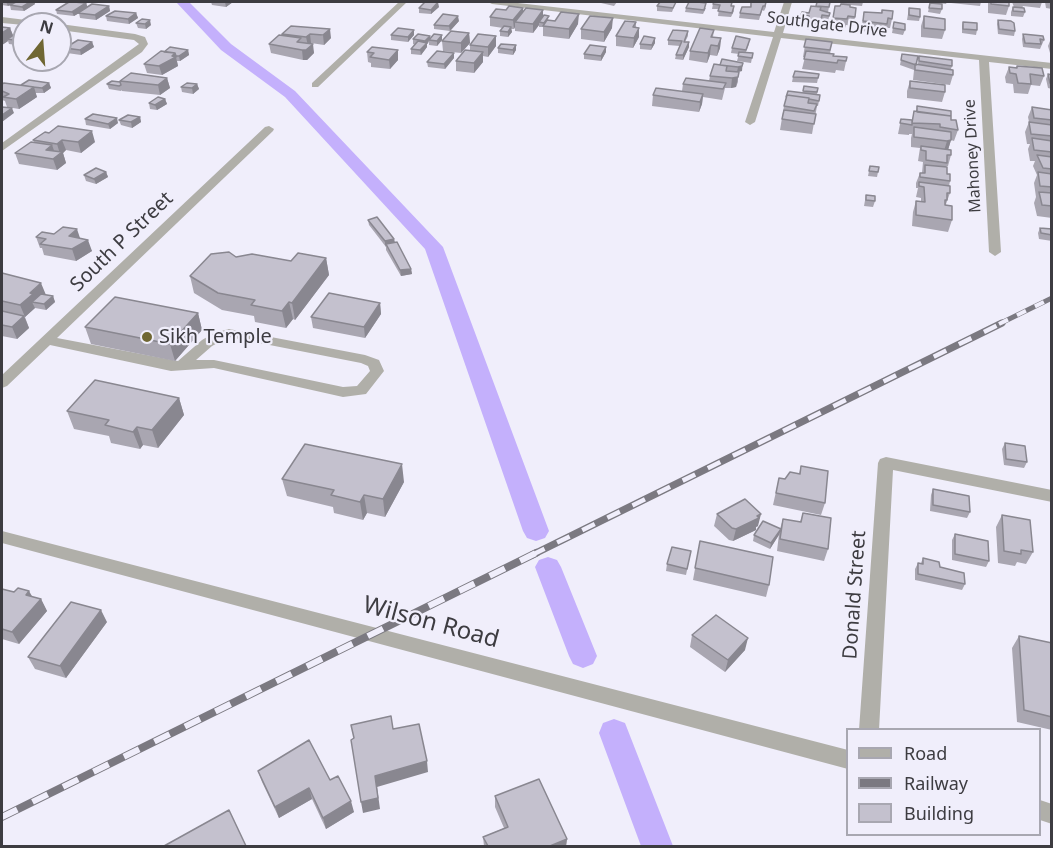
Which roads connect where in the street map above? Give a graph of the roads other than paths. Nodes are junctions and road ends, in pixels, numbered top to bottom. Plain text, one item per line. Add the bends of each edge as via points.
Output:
1 (403, 2) edge
2 (492, 2) edge
3 (788, 2) edge
4 (72, 29) edge
5 (778, 35) junction
6 (984, 58) junction
7 (1052, 66) edge
8 (315, 85) dead end
9 (750, 122) dead end
10 (269, 129) dead end
11 (2, 148) edge
12 (995, 252) dead end
13 (47, 340) junction
14 (182, 366) junction
15 (2, 383) edge
16 (1052, 496) edge
17 (2, 537) edge
18 (869, 728) edge
19 (846, 759) edge

1 - 8 street
2 - 5 street, Southgate Drive
3 - 5 street
4 - 11 street via 135,37 144,44
5 - 6 street, Southgate Drive
5 - 9 street
6 - 7 street, Southgate Drive
6 - 12 street, Mahoney Drive
10 - 13 street, South P Street
13 - 14 street
13 - 15 street, South P Street
14 - 14 street via 214,364 354,393 361,391 377,372 374,363 365,359 230,333 207,343
16 - 18 street, Donald Street via 886,463
17 - 19 street, Wilson Road

